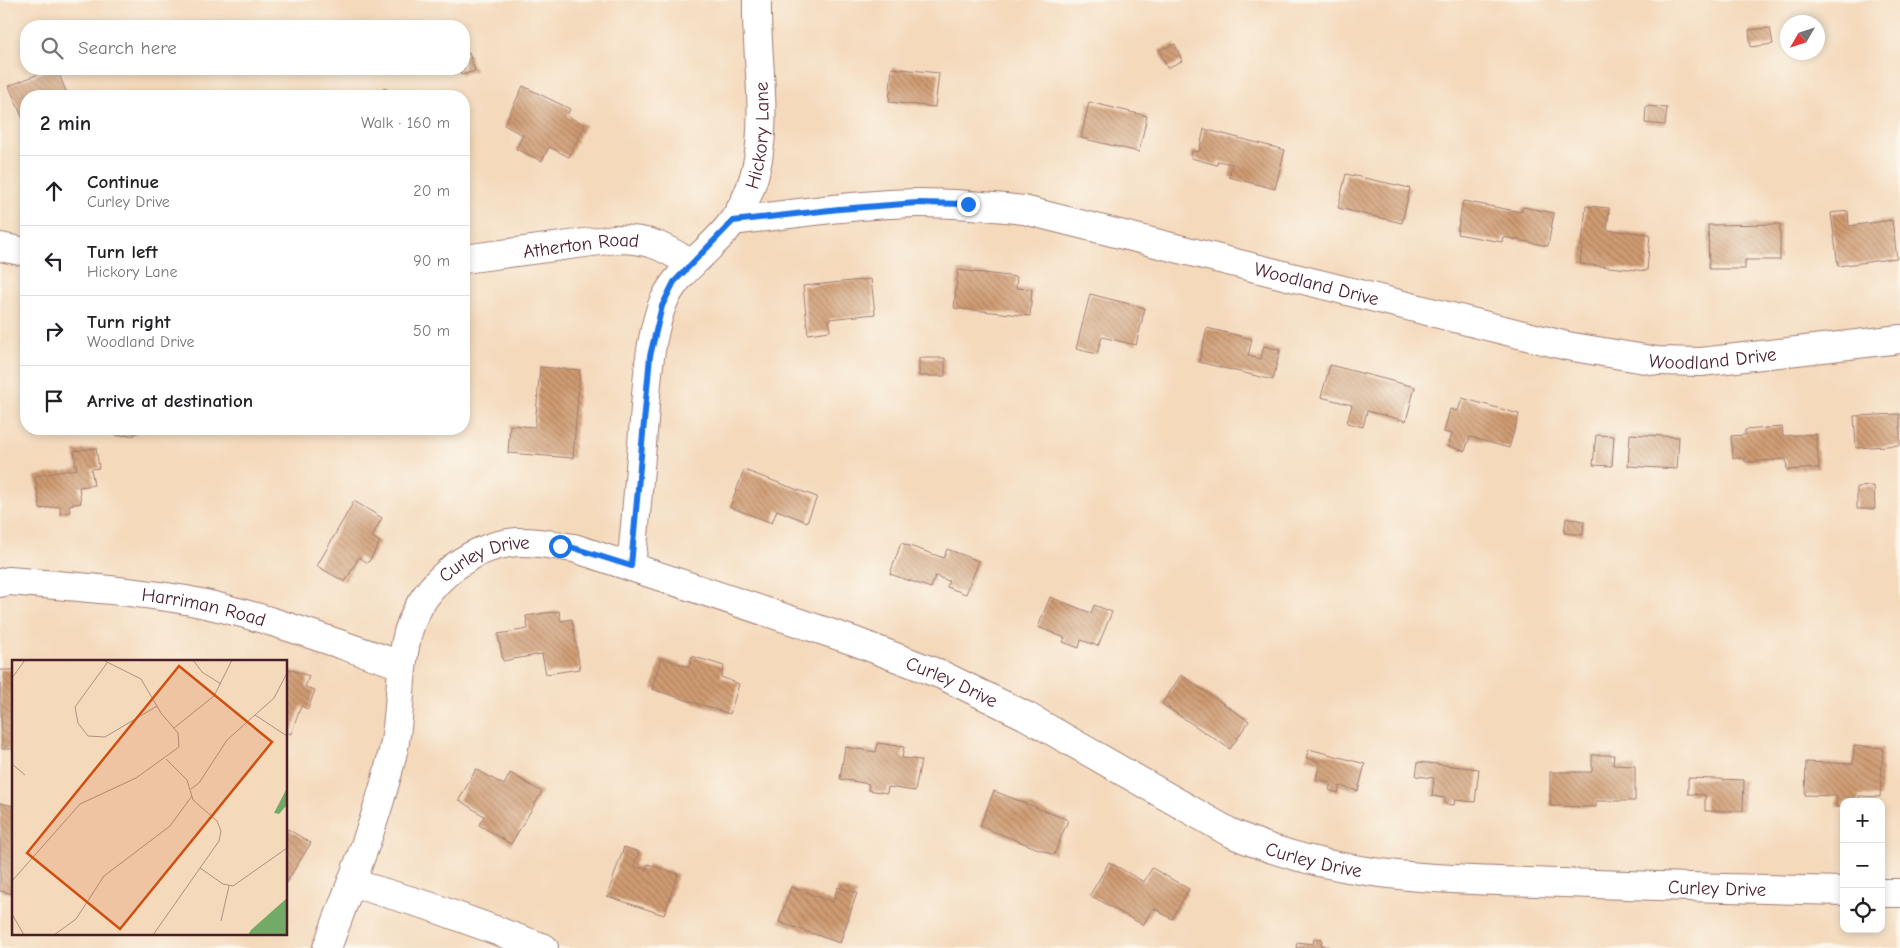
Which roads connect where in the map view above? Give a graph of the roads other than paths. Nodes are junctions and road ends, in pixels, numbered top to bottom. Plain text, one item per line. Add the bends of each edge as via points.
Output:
1 (757, 0) edge
2 (733, 221) junction
3 (0, 247) edge
4 (20, 251) edge
5 (470, 258) edge
6 (692, 264) junction
7 (1900, 338) edge
8 (631, 566) junction
9 (0, 583) edge
10 (402, 665) junction
11 (352, 884) junction
12 (1840, 892) edge
13 (1885, 893) edge
14 (1900, 893) edge
15 (327, 948) edge
16 (544, 948) edge

1 - 2 street, Hickory Lane via 762,107 757,165 748,195
2 - 6 street, Hickory Lane
2 - 7 street, Woodland Drive via 917,203 1024,210 1567,346 1657,361 1701,362
3 - 4 street
5 - 6 street, Atherton Road via 637,239 659,244
6 - 8 street, Hickory Lane via 674,282 655,329
8 - 10 street, Curley Drive via 574,548 545,544 518,542 475,553 441,578 426,596 411,626
8 - 12 street, Curley Drive via 887,653 950,679 1026,716 1229,832 1296,858 1427,878
9 - 10 street, Harriman Road via 130,591 188,601 254,618
10 - 11 street, Curley Drive via 394,746 374,821
11 - 15 street, Curley Drive
11 - 16 street via 429,906
13 - 14 street

